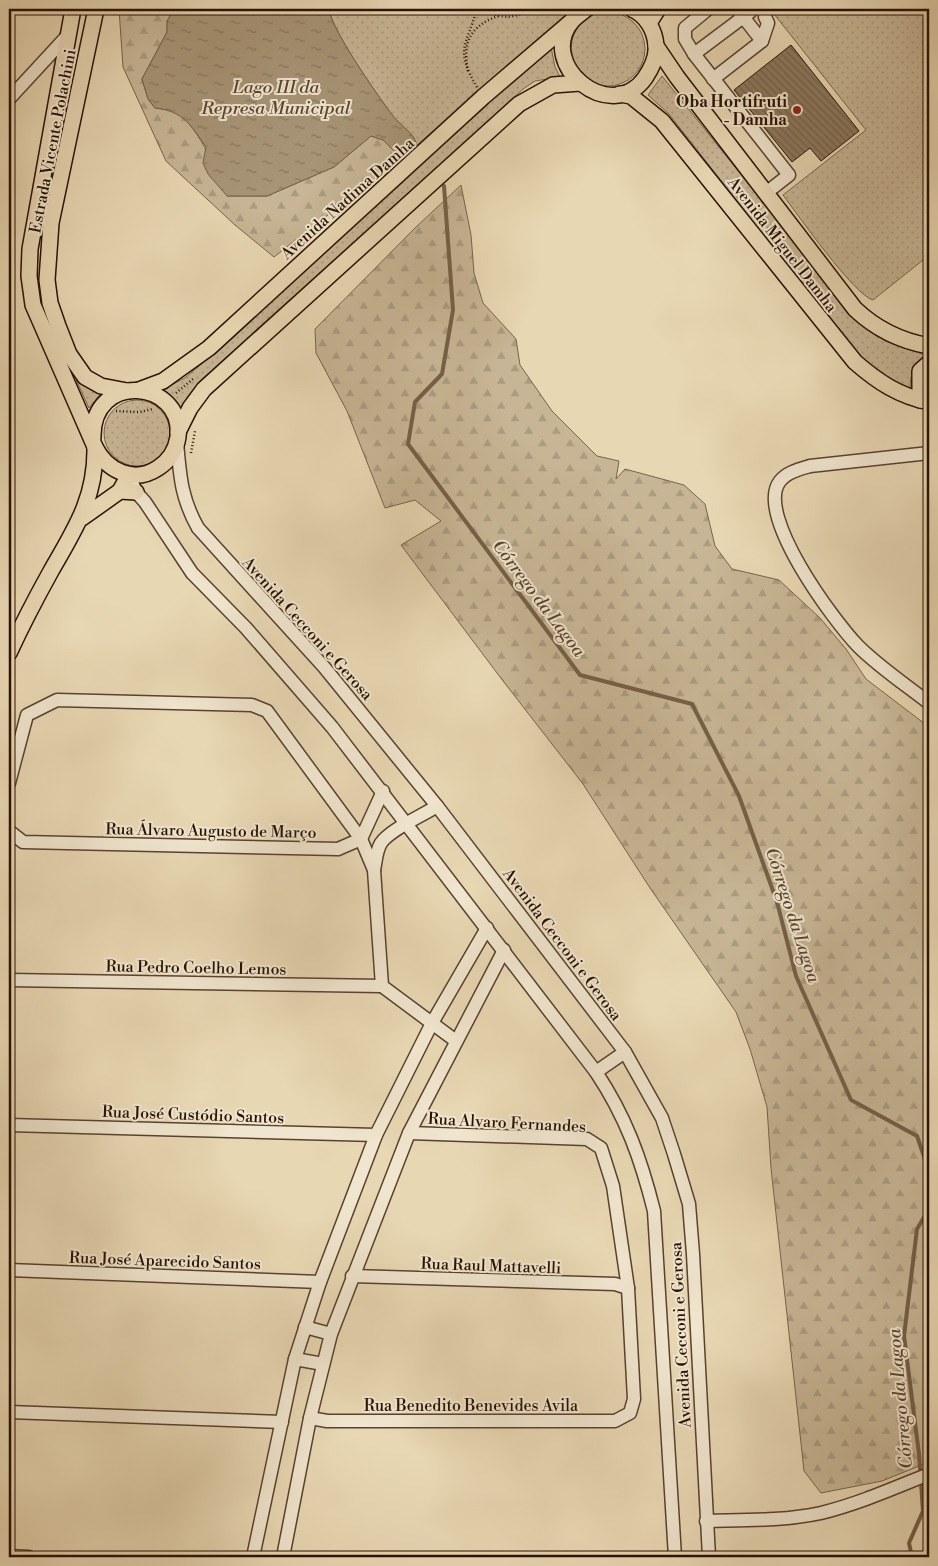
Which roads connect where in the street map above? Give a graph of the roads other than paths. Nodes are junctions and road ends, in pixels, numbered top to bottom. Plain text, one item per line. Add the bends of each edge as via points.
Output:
1 (72, 9) edge
2 (96, 9) edge
3 (586, 9) edge
4 (632, 9) edge
5 (658, 9) edge
6 (708, 9) edge
7 (750, 12) edge
8 (572, 21) junction
9 (649, 23) junction
10 (68, 35) junction
11 (762, 42) junction
12 (656, 46) junction
13 (694, 54) junction
14 (713, 79) junction
15 (580, 83) junction
16 (620, 94) junction
17 (9, 99) edge
18 (766, 192) junction
19 (929, 346) edge
20 (929, 363) edge
21 (133, 390) junction
22 (924, 401) edge
23 (178, 437) junction
24 (94, 443) junction
25 (929, 453) edge
26 (129, 475) junction
27 (128, 491) junction
28 (82, 518) junction
29 (9, 653) edge
30 (929, 703) edge
31 (9, 783) edge
32 (383, 791) junction
33 (437, 806) junction
34 (408, 824) junction
35 (9, 831) edge
36 (361, 839) junction
37 (374, 870) junction
38 (488, 928) junction
39 (504, 950) junction
40 (9, 980) edge
41 (382, 986) junction
42 (432, 1023) junction
43 (456, 1041) junction
44 (625, 1052) junction
45 (596, 1072) junction
46 (9, 1125) edge
47 (409, 1133) junction
48 (376, 1135) junction
49 (9, 1270) edge
50 (352, 1276) junction
51 (320, 1282) junction
52 (628, 1288) junction
53 (305, 1327) junction
54 (331, 1334) junction
55 (295, 1359) junction
56 (323, 1364) junction
57 (9, 1412) edge
58 (310, 1418) junction
59 (282, 1422) junction
60 (929, 1474) edge
61 (706, 1521) junction
62 (9, 1556) edge
63 (30, 1557) edge
64 (253, 1557) edge
65 (283, 1557) edge
66 (675, 1557) edge
67 (709, 1557) edge

1 - 10 main road, Estrada Vicente Polachini
2 - 21 main road, Estrada Vicente Polachini via 51,223 47,280 58,326 69,354 85,377 101,386
3 - 8 main road, Avenida Nadima Damha
4 - 9 main road
5 - 9 main road
6 - 13 street via 685,28 685,39
7 - 11 street
7 - 11 street via 768,23
7 - 13 street
8 - 15 main road via 564,41 564,52 566,62
8 - 21 main road, Avenida Nadima Damha via 483,97 204,352 163,381
9 - 12 main road
10 - 17 street
10 - 24 main road, Estrada Vicente Polachini via 35,216 29,276 33,305 41,327
11 - 14 street
12 - 16 main road via 649,71 642,82
12 - 18 main road, Avenida Miguel Damha
13 - 14 street
14 - 18 street via 789,174
15 - 16 main road via 598,93
15 - 23 main road via 553,85 519,104 204,389 190,408
16 - 22 main road, Avenida Miguel Damha via 631,96 662,120 855,362 892,390
18 - 19 main road, Avenida Miguel Damha via 855,309 871,324 888,333
20 - 22 main road via 920,371
21 - 23 main road via 151,393 163,402 175,416
21 - 24 main road, Avenida Nadima Damha via 103,402 94,420
23 - 26 main road via 170,458 156,470
23 - 33 street, Avenida Cecconi e Gerosa via 183,494 198,528 324,667
24 - 26 main road via 105,462
24 - 28 main road via 93,482
25 - 30 street via 810,466 793,471 780,481 774,496 788,544 833,618 859,648
26 - 27 main road
27 - 28 main road
27 - 32 street, Avenida Cecconi e Gerosa via 150,509 192,573 246,628
28 - 29 main road
31 - 36 street via 27,715 56,700 252,705 267,711
32 - 34 street, Avenida Cecconi e Gerosa
32 - 36 street
33 - 34 street
33 - 44 street, Avenida Cecconi e Gerosa
34 - 37 street via 382,842
34 - 38 street, Avenida Cecconi e Gerosa
35 - 36 street, Rua Álvaro Augusto de Março via 23,842 328,849 338,849
36 - 37 street
37 - 41 street
38 - 39 street, Avenida Cecconi e Gerosa
38 - 42 street
39 - 43 street
39 - 45 street, Avenida Cecconi e Gerosa
40 - 41 street, Rua Pedro Coelho Lemos
41 - 42 street
42 - 43 street
42 - 48 street
43 - 47 street
44 - 45 street
44 - 61 street, Avenida Cecconi e Gerosa via 662,1118 688,1204
45 - 66 street, Avenida Cecconi e Gerosa via 627,1126 654,1211
46 - 48 street, Rua José Custódio Santos
47 - 50 street
47 - 52 street, Rua Alvaro Fernandes via 587,1139 601,1148 613,1186
48 - 51 street
49 - 51 street, Rua José Aparecido Santos
50 - 52 street, Rua Raul Mattavelli via 615,1284
50 - 54 street
51 - 53 street
52 - 58 street, Rua Benedito Benevides Avila via 634,1399 630,1413 615,1421 327,1421
53 - 54 street
53 - 55 street
54 - 56 street
55 - 56 street
55 - 59 street
56 - 58 street
57 - 59 street
58 - 65 street
59 - 64 street
60 - 61 street via 867,1499 820,1513 763,1520
61 - 67 street, Avenida Cecconi e Gerosa
62 - 63 street

